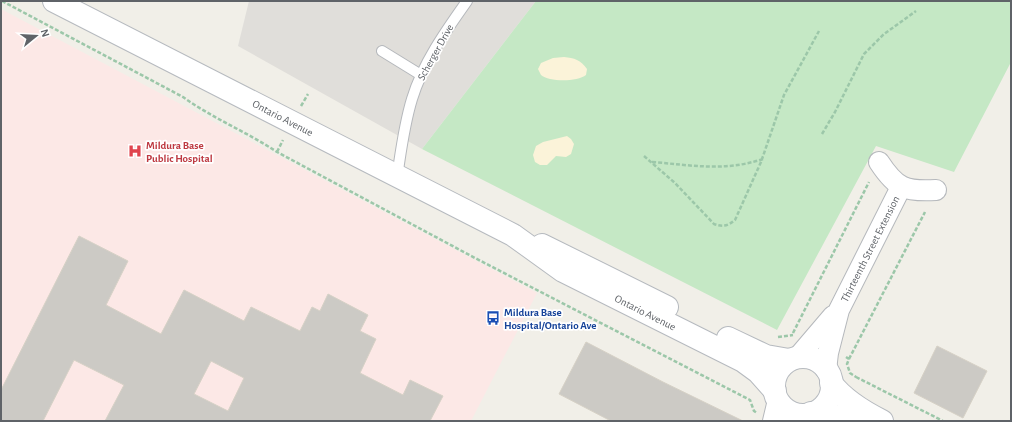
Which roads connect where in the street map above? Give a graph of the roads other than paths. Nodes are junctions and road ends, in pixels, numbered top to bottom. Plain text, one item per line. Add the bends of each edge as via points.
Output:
1 (54, 1) edge
2 (467, 1) edge
3 (382, 50) dead end
4 (421, 75) junction
5 (879, 162) dead end
6 (397, 177) junction
7 (901, 187) junction
8 (936, 190) dead end
9 (513, 235) junction
10 (838, 310) junction
11 (794, 359) junction
12 (829, 377) junction
13 (771, 407) edge
14 (803, 416) edge
15 (849, 421) edge
16 (882, 421) edge

1 - 6 street, Ontario Avenue
2 - 4 lane, Scherger Drive
3 - 4 lane
4 - 6 lane, Scherger Drive via 404,129
5 - 7 street
6 - 9 street, Ontario Avenue
7 - 8 street via 915,191
7 - 10 street, Thirteenth Street Extension
9 - 11 street, Ontario Avenue via 546,246 766,356
9 - 13 street, Ontario Avenue via 563,271 743,361 758,372
10 - 11 street, Thirteenth Street Extension
10 - 12 street, Thirteenth Street Extension via 828,353
11 - 12 street via 814,360
11 - 13 street via 782,366 777,373
12 - 14 street via 830,393 827,402 820,409
12 - 16 street via 836,390
13 - 14 street via 784,408
14 - 15 street via 825,413

